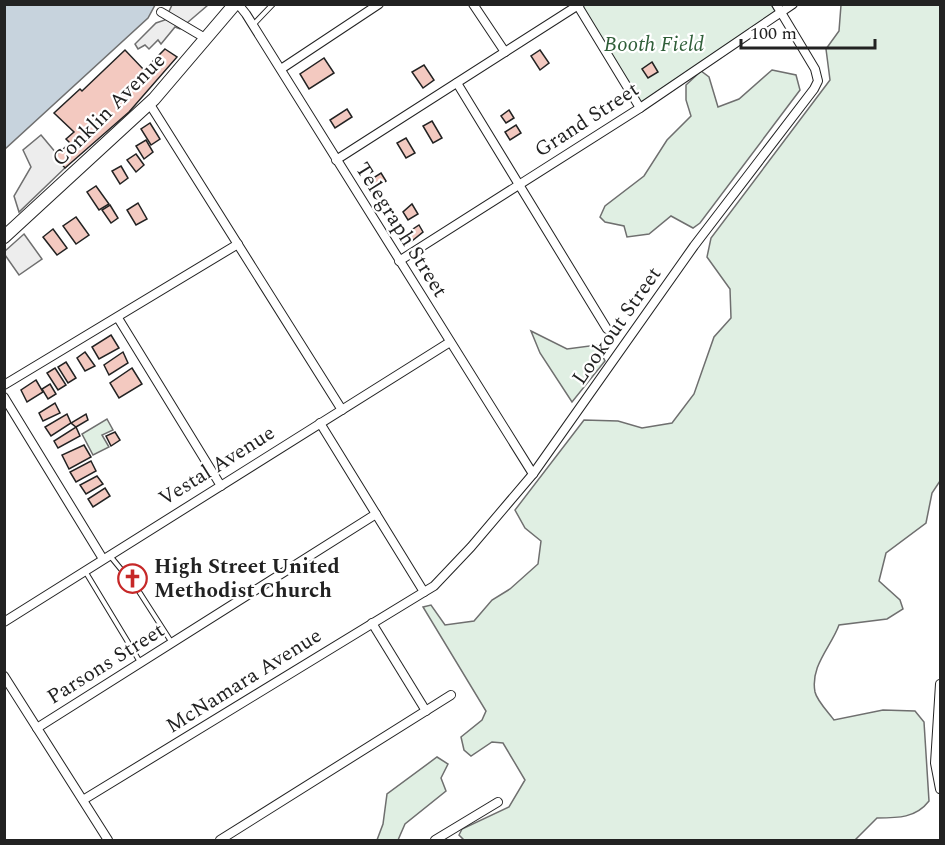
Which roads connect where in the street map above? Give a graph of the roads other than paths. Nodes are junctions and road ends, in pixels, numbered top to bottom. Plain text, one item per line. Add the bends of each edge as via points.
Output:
1 (236, 4) edge
2 (273, 4) edge
3 (379, 4) edge
4 (473, 4) edge
5 (776, 4) edge
6 (793, 4) edge
7 (579, 5) edge
8 (161, 12) dead end
9 (782, 13) junction
10 (253, 25) junction
11 (205, 38) junction
12 (505, 52) junction
13 (281, 69) junction
14 (457, 83) junction
15 (149, 103) junction
16 (639, 108) junction
17 (336, 160) junction
18 (519, 185) junction
19 (4, 237) edge
20 (238, 244) junction
21 (399, 261) junction
22 (118, 318) junction
23 (608, 329) dead end
24 (450, 342) junction
25 (4, 385) edge
26 (4, 398) edge
27 (342, 410) junction
28 (320, 423) junction
29 (533, 474) junction
30 (221, 486) junction
31 (376, 514) junction
32 (106, 557) junction
33 (84, 570) junction
34 (424, 592) junction
35 (4, 622) edge
36 (372, 623) junction
37 (172, 644) junction
38 (141, 663) junction
39 (4, 676) edge
40 (940, 684) edge
41 (451, 695) dead end
42 (426, 711) junction
43 (37, 728) junction
44 (940, 789) edge
45 (83, 800) junction
46 (498, 802) dead end
47 (108, 840) edge
48 (220, 840) edge
49 (435, 840) edge

1 - 10 street, Telegraph Street
1 - 11 main road, Conklin Avenue
2 - 10 lane
3 - 13 street
4 - 12 street
5 - 9 street
6 - 9 street, Grand Street
7 - 12 street
7 - 16 street
8 - 11 street
9 - 16 street, Grand Street
9 - 29 street, Lookout Street via 818,81
10 - 13 street, Telegraph Street
11 - 15 main road, Conklin Avenue
12 - 14 street
13 - 17 street, Telegraph Street
14 - 17 street
14 - 18 street
15 - 19 main road, Conklin Avenue
15 - 20 street
16 - 18 street, Grand Street
17 - 21 street, Telegraph Street
18 - 21 street, Grand Street
18 - 23 street
20 - 22 street
20 - 27 street
21 - 24 street, Telegraph Street
22 - 25 street
22 - 30 street
24 - 27 street, Vestal Avenue
24 - 29 street, Telegraph Street
26 - 32 street
27 - 28 street, Vestal Avenue
28 - 30 street, Vestal Avenue
28 - 31 street
29 - 34 street, Lookout Street via 471,547
30 - 32 street, Vestal Avenue
31 - 34 street
31 - 37 street, Parsons Street
32 - 33 street, Vestal Avenue
32 - 37 lane via 138,590
33 - 35 street, Vestal Avenue
33 - 38 lane
34 - 36 street, McNamara Avenue
36 - 42 street
36 - 45 street, McNamara Avenue
37 - 38 street, Parsons Street
38 - 43 street, Parsons Street
39 - 43 street
40 - 44 street via 935,763
41 - 42 street
42 - 48 street
43 - 45 street
45 - 47 street
46 - 49 street

